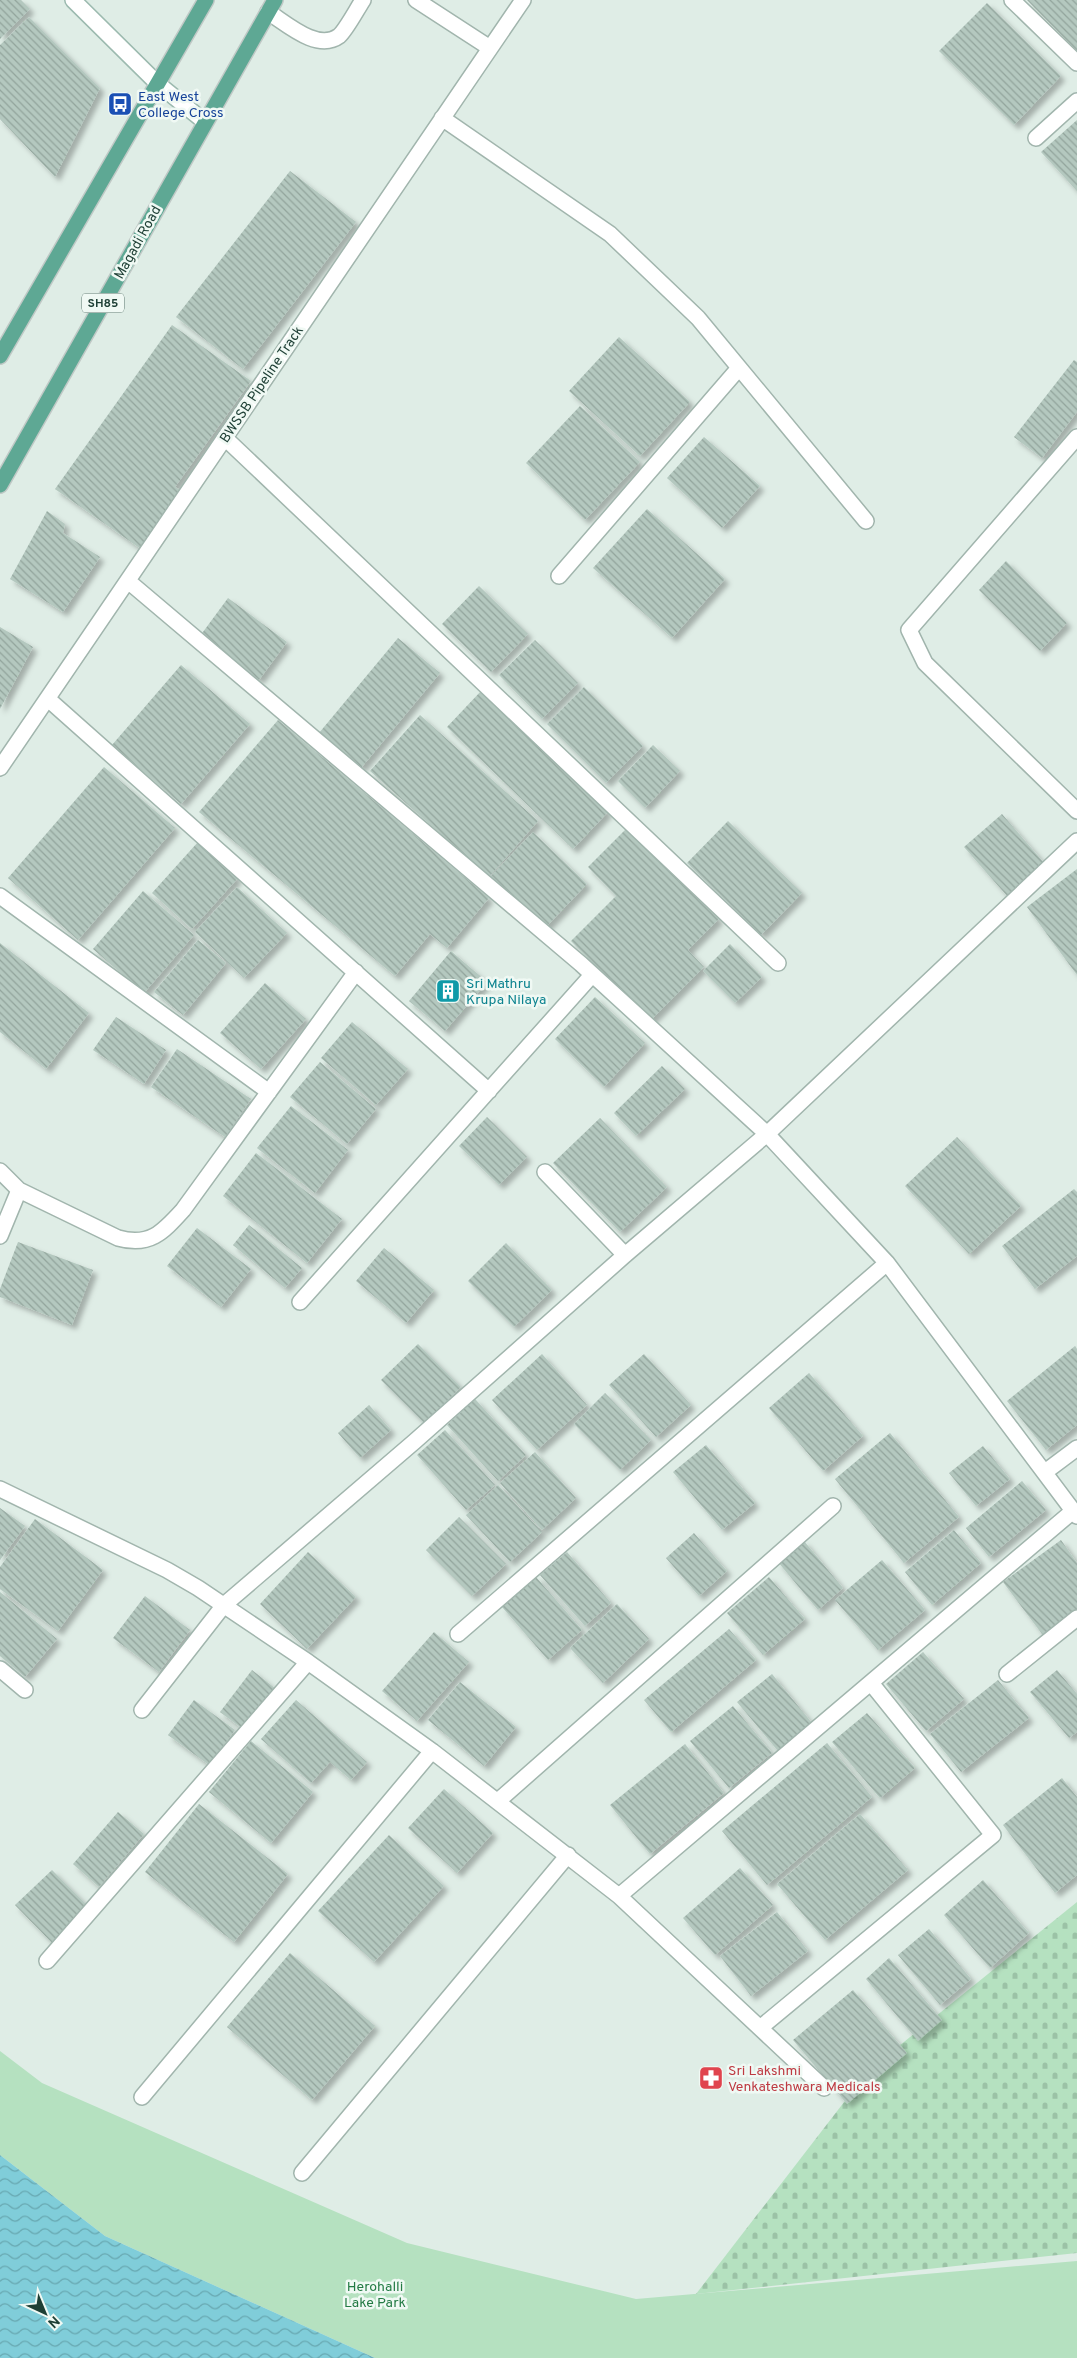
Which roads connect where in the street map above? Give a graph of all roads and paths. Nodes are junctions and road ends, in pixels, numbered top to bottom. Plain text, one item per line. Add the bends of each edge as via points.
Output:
1 (74, 0) edge
2 (206, 0) edge
3 (363, 0) edge
4 (416, 0) edge
5 (523, 0) edge
6 (1012, 0) edge
7 (272, 6) edge
8 (490, 48) junction
9 (1077, 63) edge
10 (157, 83) junction
11 (1077, 101) edge
12 (442, 118) junction
13 (205, 122) junction
14 (1036, 138) dead end
15 (0, 356) edge
16 (739, 368) junction
17 (1077, 437) edge
18 (225, 438) junction
19 (0, 485) edge
20 (866, 521) dead end
21 (559, 576) dead end
22 (128, 581) junction
23 (48, 699) junction
24 (0, 768) edge
25 (1077, 811) edge
26 (1077, 841) edge
27 (0, 896) edge
28 (778, 963) dead end
29 (356, 972) junction
30 (592, 975) junction
31 (488, 1091) junction
32 (269, 1092) junction
33 (767, 1134) junction
34 (0, 1171) edge
35 (545, 1172) dead end
36 (20, 1190) junction
37 (0, 1236) edge
38 (626, 1255) junction
39 (887, 1263) junction
40 (300, 1302) dead end
41 (1077, 1448) edge
42 (1045, 1472) junction
43 (0, 1489) edge
44 (833, 1506) dead end
45 (1075, 1514) edge
46 (224, 1605) junction
47 (1077, 1618) edge
48 (458, 1634) dead end
49 (308, 1662) junction
50 (0, 1669) edge
51 (1007, 1674) dead end
52 (871, 1682) junction
53 (25, 1690) dead end
54 (142, 1710) dead end
55 (432, 1751) junction
56 (498, 1801) junction
57 (568, 1855) junction
58 (619, 1896) junction
59 (47, 1961) dead end
60 (760, 2028) junction
61 (824, 2088) dead end
62 (142, 2097) dead end
63 (302, 2173) dead end

1 - 10 street
2 - 10 main road
3 - 7 street via 339,36 324,41 308,37
4 - 8 street
5 - 8 street, BWSSB Pipeline Track
6 - 9 street
7 - 13 main road, Magadi Road / SH85
8 - 12 street, BWSSB Pipeline Track
10 - 13 street
10 - 15 main road
11 - 14 street
12 - 16 street via 610,234 698,318
12 - 18 street, BWSSB Pipeline Track
13 - 19 main road, Magadi Road / SH85
16 - 20 street
16 - 21 street
17 - 25 street via 909,630 925,663
18 - 22 street, BWSSB Pipeline Track
18 - 28 street
22 - 23 street, BWSSB Pipeline Track
22 - 30 street
23 - 24 street, BWSSB Pipeline Track
23 - 29 street
26 - 33 street
27 - 32 street
29 - 31 street
29 - 32 street
30 - 31 street
30 - 33 street
31 - 40 street
32 - 36 street via 183,1210 151,1239 132,1242 118,1238
33 - 38 street
33 - 39 street
34 - 36 street
35 - 38 street
36 - 37 street
38 - 46 street
39 - 42 street
39 - 48 street
41 - 42 street
42 - 45 street
43 - 46 street via 167,1570
44 - 56 street
45 - 52 street
46 - 49 street
46 - 54 street
47 - 51 street
49 - 55 street
49 - 59 street
50 - 53 street
52 - 58 street
52 - 60 street via 992,1835
55 - 56 street
55 - 62 street
56 - 57 street
57 - 58 street
57 - 63 street
58 - 60 street
60 - 61 street

